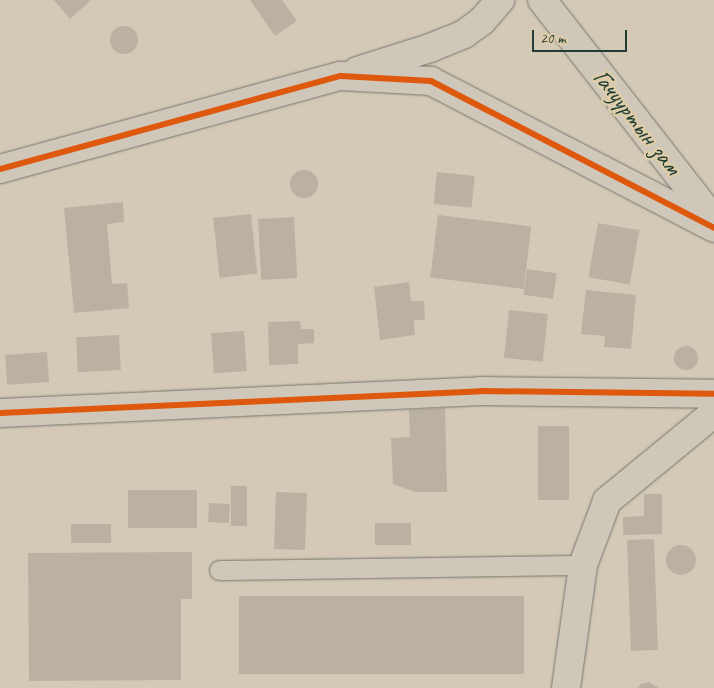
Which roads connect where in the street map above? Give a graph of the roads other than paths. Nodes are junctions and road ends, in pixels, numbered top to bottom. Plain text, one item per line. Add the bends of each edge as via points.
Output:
1 (500, 0) edge
2 (542, 0) edge
3 (341, 76) junction
4 (0, 169) edge
5 (714, 220) edge
6 (714, 228) edge
7 (714, 394) edge
8 (714, 413) edge
9 (0, 414) edge
10 (583, 565) junction
11 (219, 570) dead end
12 (566, 688) edge

1 - 3 street via 482,21 464,34
2 - 5 street, Гачууртын зам
3 - 4 street
3 - 6 street via 431,81
7 - 9 street via 481,391
8 - 10 street via 607,501
10 - 11 lane
10 - 12 street

